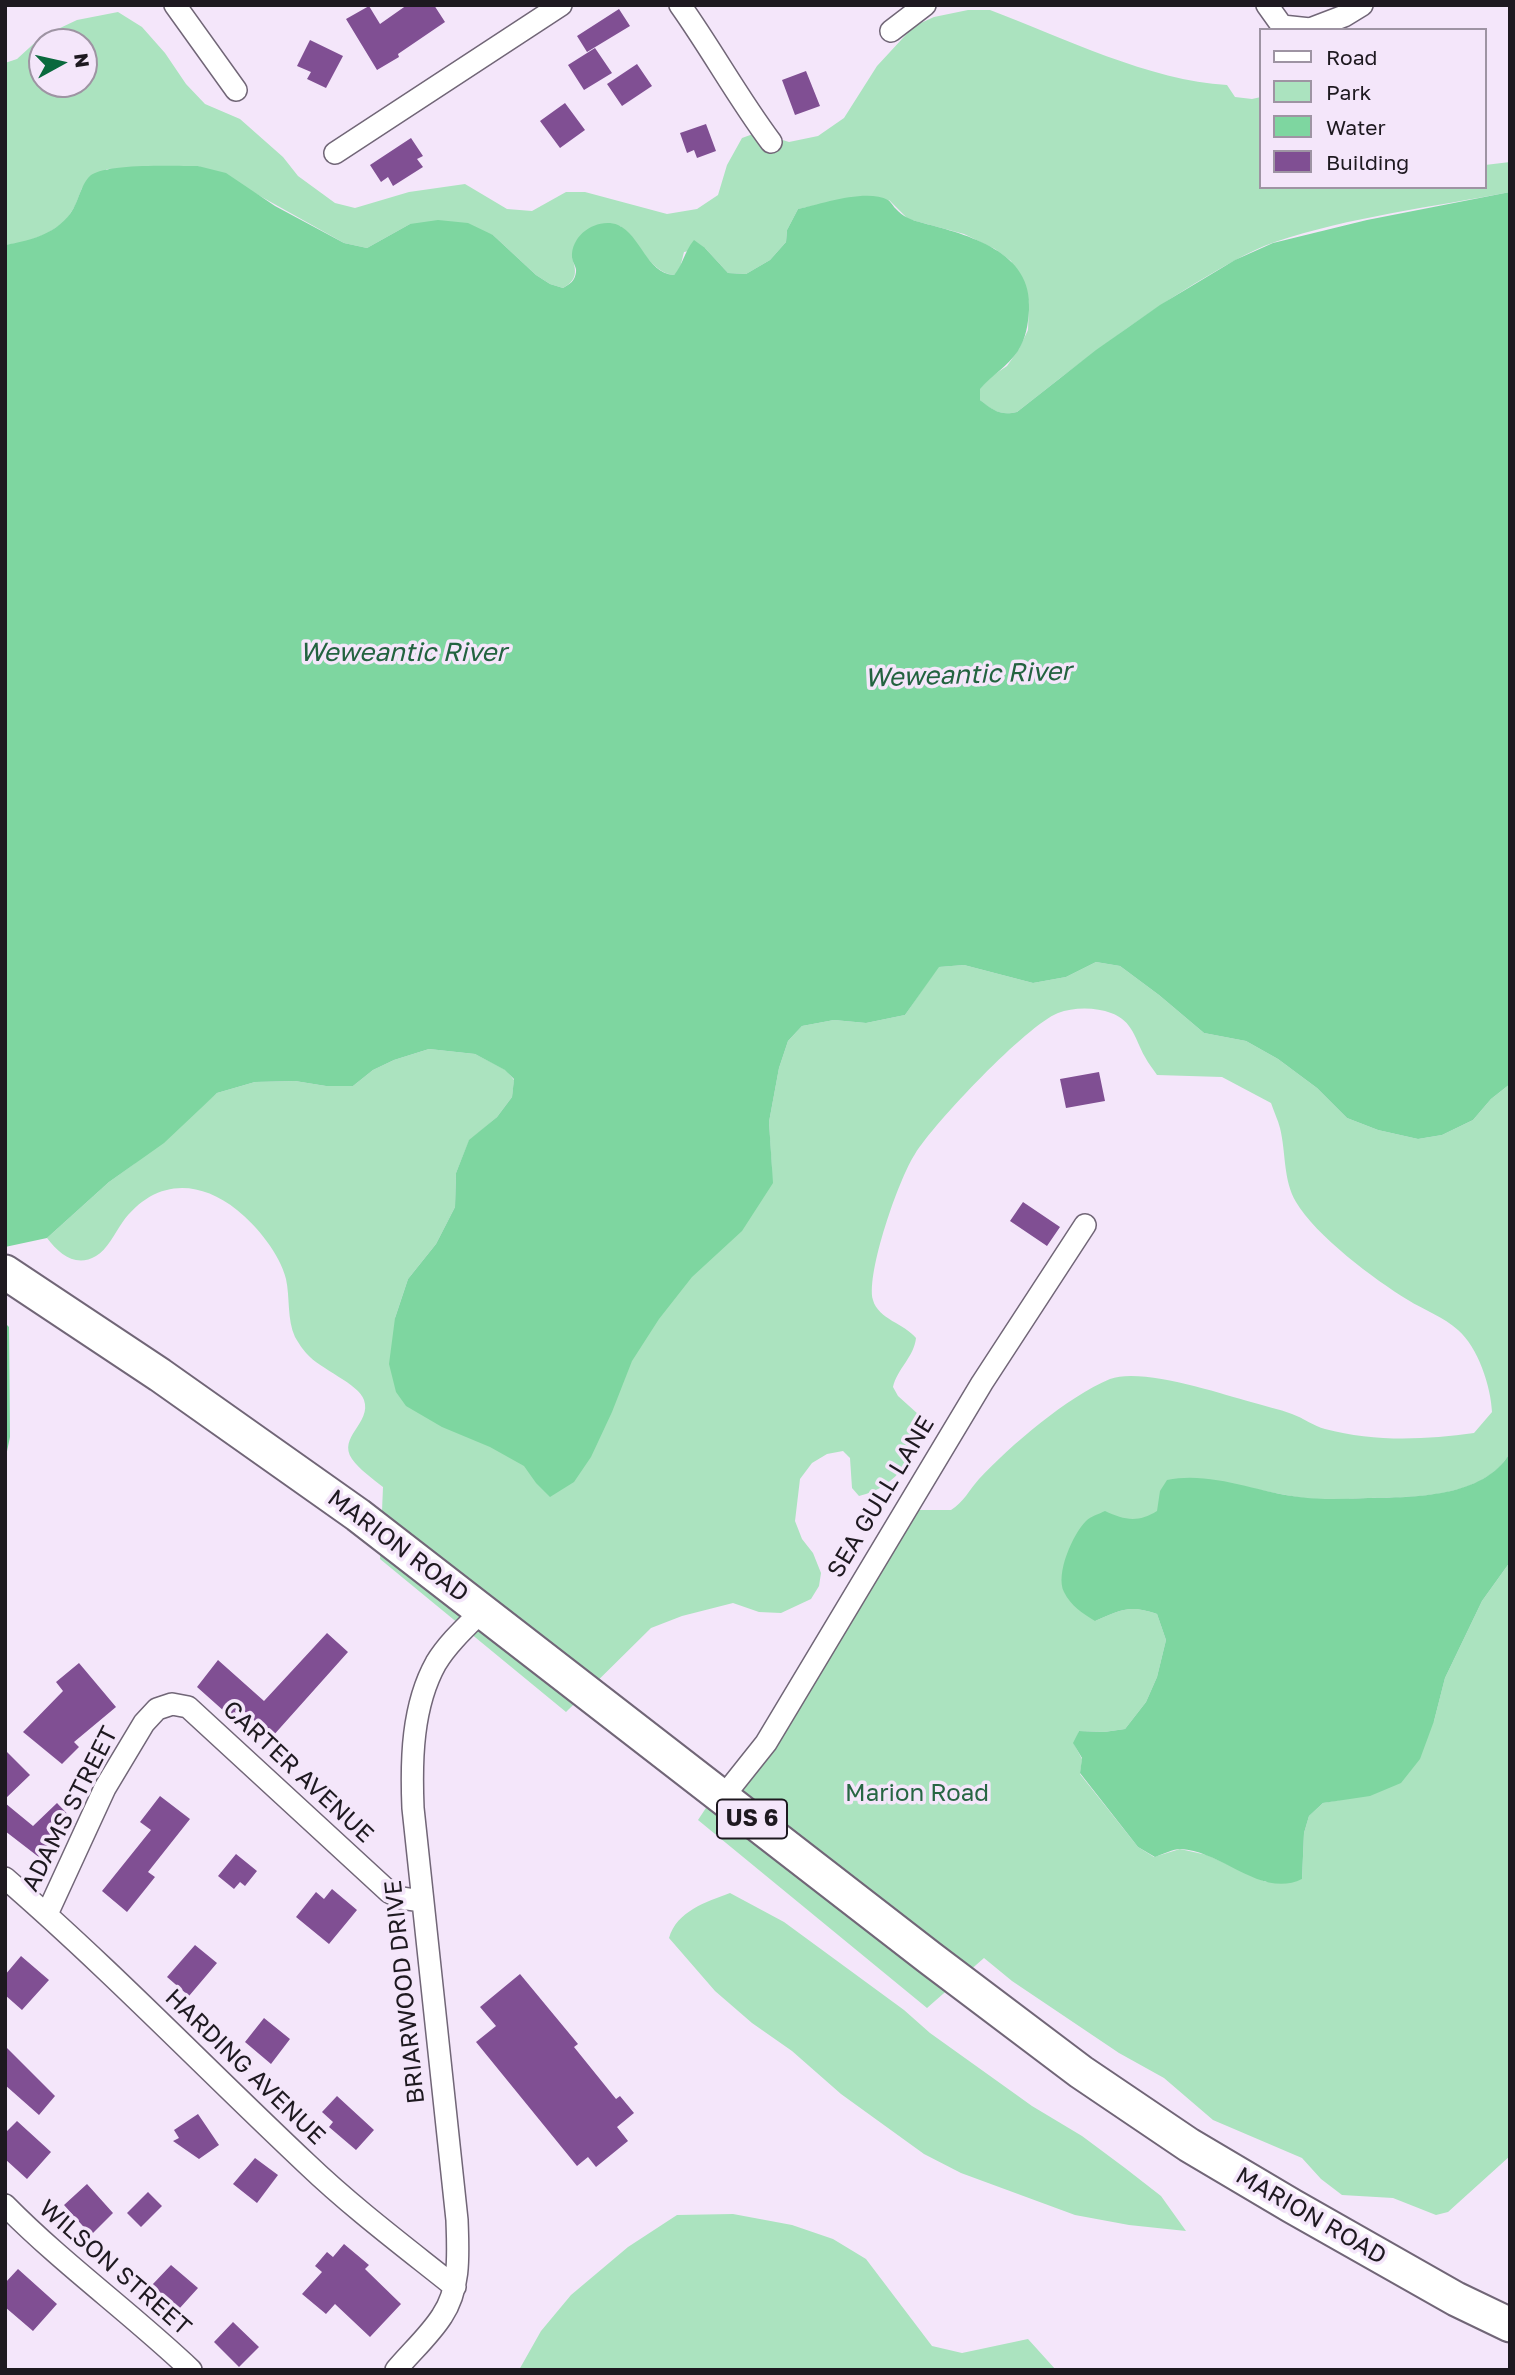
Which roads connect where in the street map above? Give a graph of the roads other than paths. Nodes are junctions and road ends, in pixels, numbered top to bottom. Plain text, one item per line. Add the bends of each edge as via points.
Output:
1 (175, 5) edge
2 (561, 5) edge
3 (680, 5) edge
4 (925, 5) edge
5 (1267, 5) edge
6 (1362, 5) edge
7 (1301, 28) edge
8 (1313, 28) edge
9 (891, 31) dead end
10 (236, 90) dead end
11 (771, 142) dead end
12 (335, 153) dead end
13 (1085, 1224) dead end
14 (11, 1275) edge
15 (483, 1610) junction
16 (172, 1704) joint
17 (723, 1797) junction
18 (5, 1878) edge
19 (422, 1901) junction
20 (47, 1914) junction
21 (5, 2205) edge
22 (455, 2287) junction
23 (1510, 2325) edge
24 (191, 2370) edge
25 (396, 2370) edge

1 - 10 street
2 - 12 street
3 - 11 street
4 - 9 street
5 - 7 street via 1282,26
6 - 8 street
13 - 17 street, SEA GULL LANE via 975,1394 766,1742
14 - 15 main road, MARION ROAD / US 6 via 358,1515
15 - 17 main road, MARION ROAD / US 6
15 - 19 street, BRIARWOOD DRIVE via 436,1663 418,1716 412,1778
16 - 19 street, CARTER AVENUE via 188,1707 389,1892
16 - 20 street, ADAMS STREET via 157,1709 144,1723 111,1777
17 - 23 main road, MARION ROAD / US 6 via 1081,2072 1189,2145 1406,2271
18 - 20 street, HARDING AVENUE
19 - 22 street, BRIARWOOD DRIVE via 457,2220
20 - 22 street, HARDING AVENUE via 309,2166
21 - 24 street, WILSON STREET
22 - 25 street, BRIARWOOD DRIVE via 443,2315

